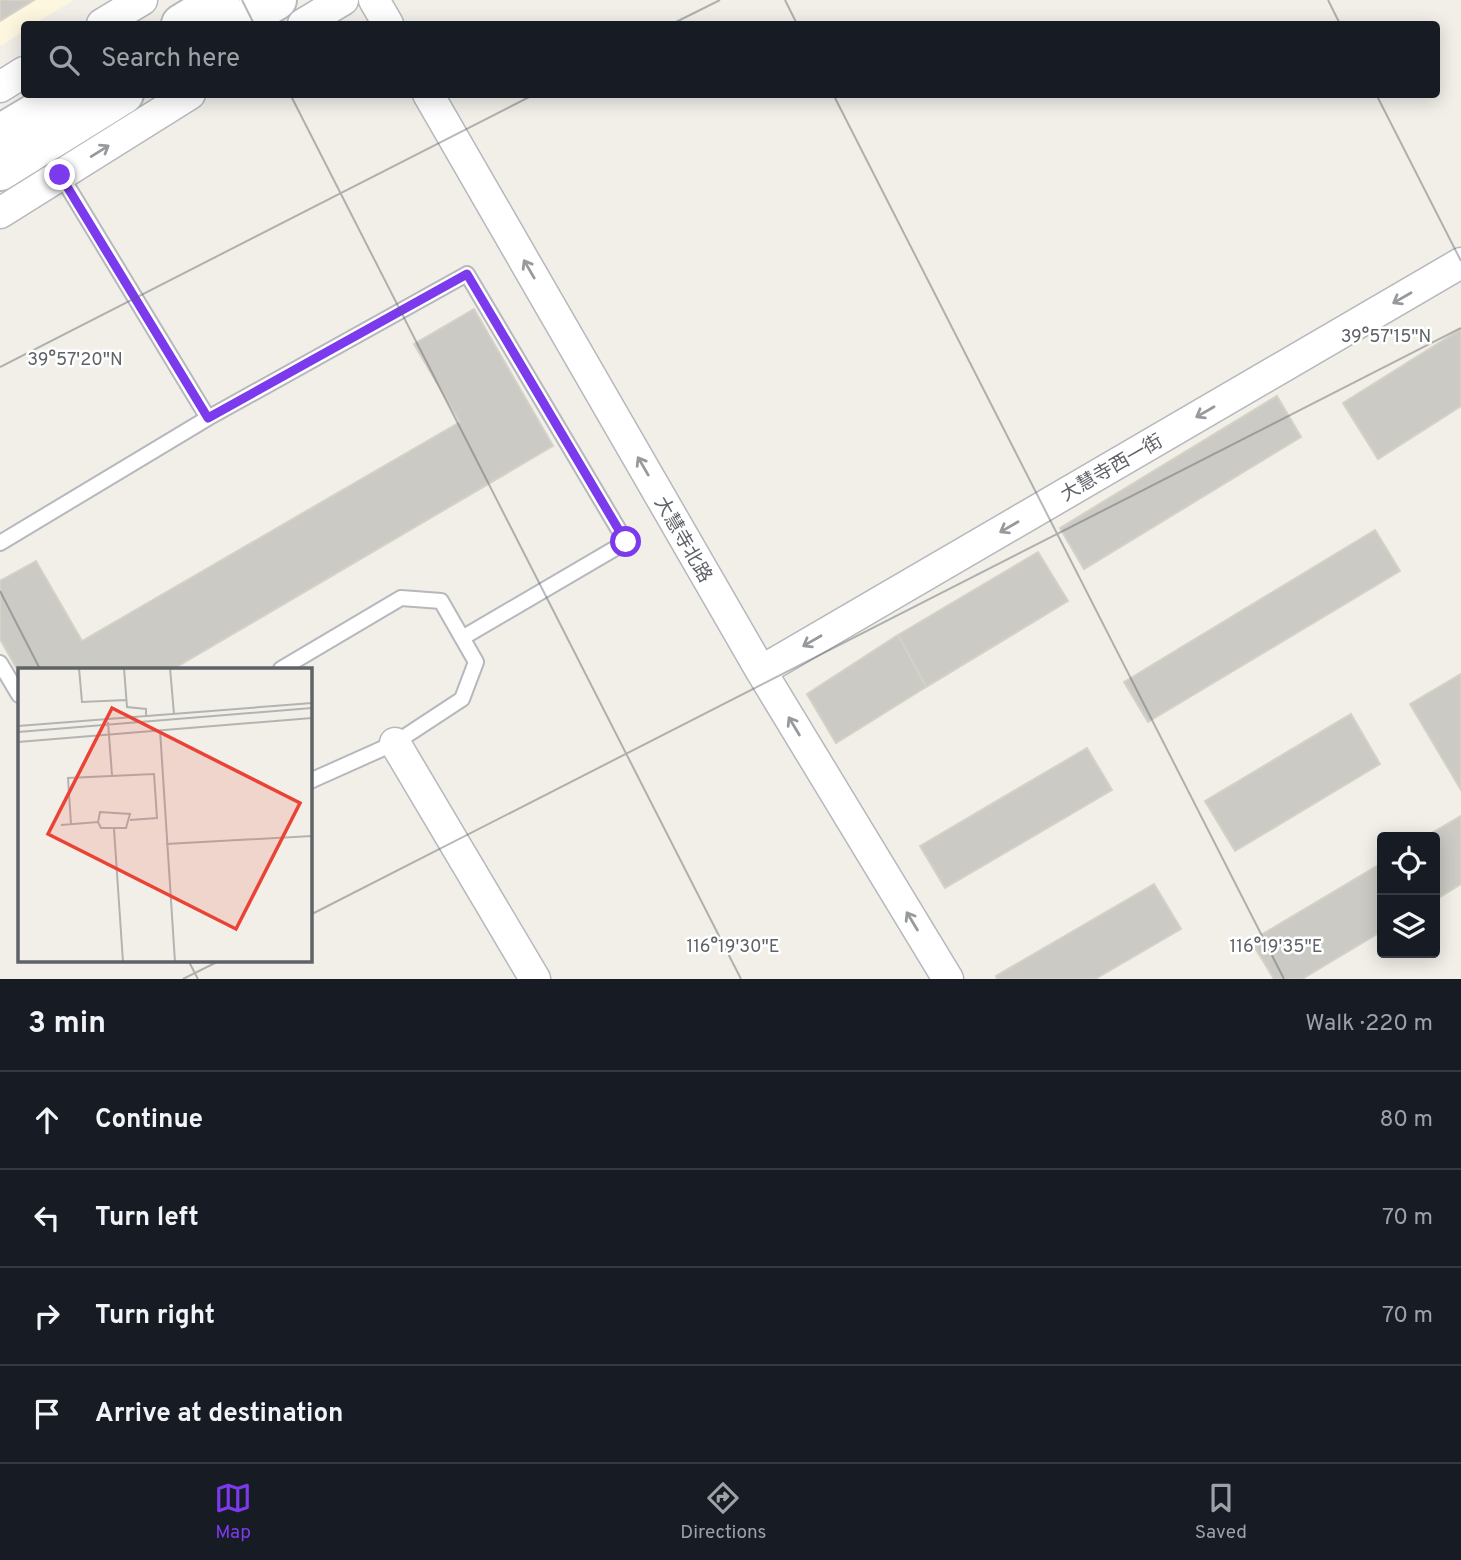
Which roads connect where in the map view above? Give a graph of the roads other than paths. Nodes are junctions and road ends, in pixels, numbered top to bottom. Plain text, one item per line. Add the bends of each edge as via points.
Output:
1 (142, 0) edge
2 (220, 0) edge
3 (277, 0) edge
4 (343, 0) edge
5 (374, 0) edge
6 (107, 21) edge
7 (186, 21) edge
8 (242, 21) edge
9 (308, 21) edge
10 (386, 21) edge
11 (62, 98) edge
12 (111, 98) edge
13 (168, 98) edge
14 (430, 98) edge
15 (28, 123) edge
16 (0, 171) edge
17 (0, 213) edge
18 (1461, 263) edge
19 (208, 418) junction
20 (0, 543) edge
21 (462, 638) junction
22 (0, 663) edge
23 (283, 668) edge
24 (761, 671) junction
25 (18, 693) edge
26 (394, 743) junction
27 (312, 780) edge
28 (535, 979) edge
29 (948, 979) edge

1 - 6 street
2 - 7 main road
3 - 8 main road
4 - 9 street
5 - 10 street
11 - 15 main road
12 - 15 main road
15 -> 13 street
24 -> 14 street, 大慧寺北路
15 - 16 main road
15 - 17 street
15 - 19 lane
18 -> 24 street, 大慧寺西一街
19 - 20 lane
19 - 21 lane via 467,274 626,542
21 - 23 lane via 441,601 401,598
21 - 26 lane via 476,662 463,699
22 - 25 lane
29 -> 24 street, 大慧寺北路
26 - 27 lane
26 - 28 street

